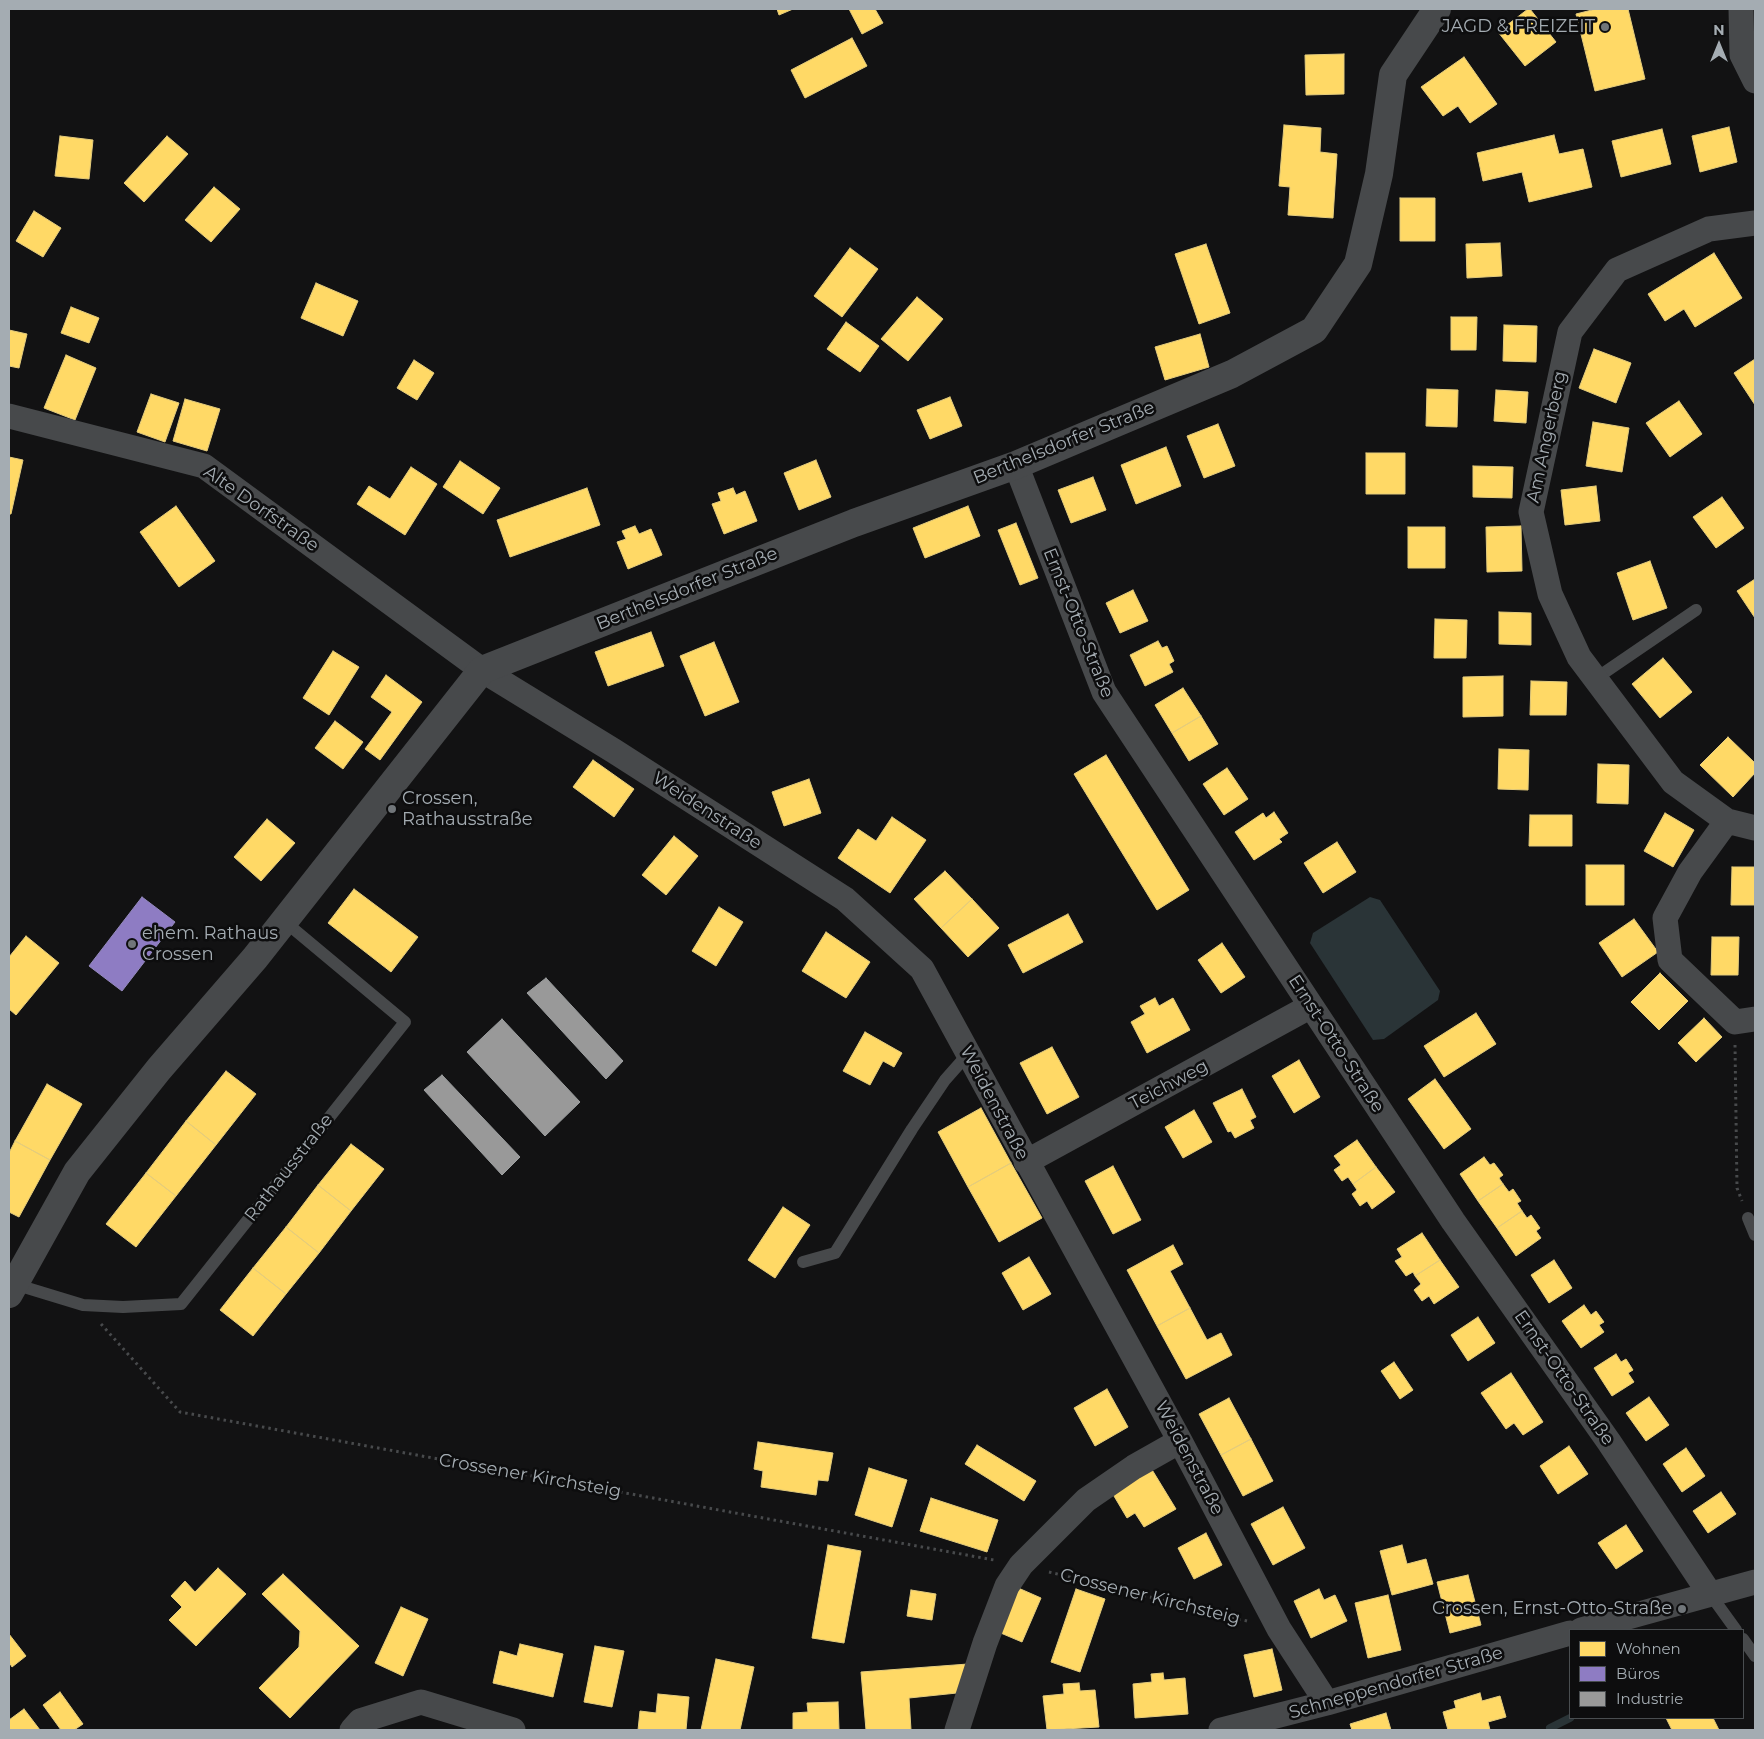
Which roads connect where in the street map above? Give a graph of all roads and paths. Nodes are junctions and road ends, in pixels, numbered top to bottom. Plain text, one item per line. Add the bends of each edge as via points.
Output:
1 (1438, 9) edge
2 (1741, 9) edge
3 (1755, 81) edge
4 (1755, 223) edge
5 (9, 416) edge
6 (1016, 465) junction
7 (1696, 610) dead end
8 (482, 670) junction
9 (1595, 679) junction
10 (1727, 821) junction
11 (1755, 828) edge
12 (284, 921) junction
13 (1312, 1006) junction
14 (1745, 1020) edge
15 (968, 1054) junction
16 (1026, 1162) junction
17 (1748, 1218) joint
18 (1755, 1235) edge
19 (803, 1262) dead end
20 (11, 1289) edge
21 (84, 1305) junction
22 (1180, 1441) junction
23 (1021, 1565) junction
24 (1755, 1582) edge
25 (1710, 1594) junction
26 (1280, 1629) junction
27 (1585, 1629) edge
28 (1735, 1629) edge
29 (1569, 1633) edge
30 (1744, 1640) edge
31 (1754, 1654) edge
32 (1326, 1703) junction
33 (352, 1730) edge
34 (513, 1730) edge
35 (957, 1730) edge
36 (1221, 1730) edge

1 - 6 street, Berthelsdorfer Straße via 1393,75 1379,174 1358,264 1314,330 1232,374
2 - 3 street via 1742,55
4 - 9 street, Am Angerberg via 1709,229 1617,270 1570,332 1531,512 1550,594 1579,657
5 - 8 street, Alte Dorfstraße via 204,466
6 - 8 street, Berthelsdorfer Straße via 854,523
6 - 13 street, Ernst-Otto-Straße via 1104,692
7 - 9 lane
8 - 12 street, Rathausstraße
8 - 15 street, Weidenstraße via 614,750 845,899 922,969
9 - 10 street, Am Angerberg via 1673,782
10 - 11 street, Am Angerberg
10 - 14 street via 1690,872 1665,918 1670,960
12 - 20 street, Rathausstraße via 159,1068 77,1172
12 - 21 lane, Rathausstraße via 405,1022 181,1304
13 - 16 street, Teichweg
13 - 25 street, Ernst-Otto-Straße via 1453,1222 1609,1442
14 - 17 path via 1737,1188
15 - 16 street, Weidenstraße
15 - 19 lane via 945,1080 912,1129 835,1253
16 - 22 street, Weidenstraße
17 - 18 lane
20 - 21 lane, Rathausstraße
21 - 23 path, Crossener Kirchsteig via 180,1412
22 - 23 street via 1086,1500
22 - 26 street, Weidenstraße
23 - 26 path, Crossener Kirchsteig
23 - 35 street via 1007,1586
24 - 25 street
25 - 27 street
25 - 28 lane
26 - 32 street, Weidenstraße
29 - 32 street, Schneppendorfer Straße
30 - 31 lane
32 - 36 street, Schneppendorfer Straße
33 - 34 street via 360,1721 421,1702

